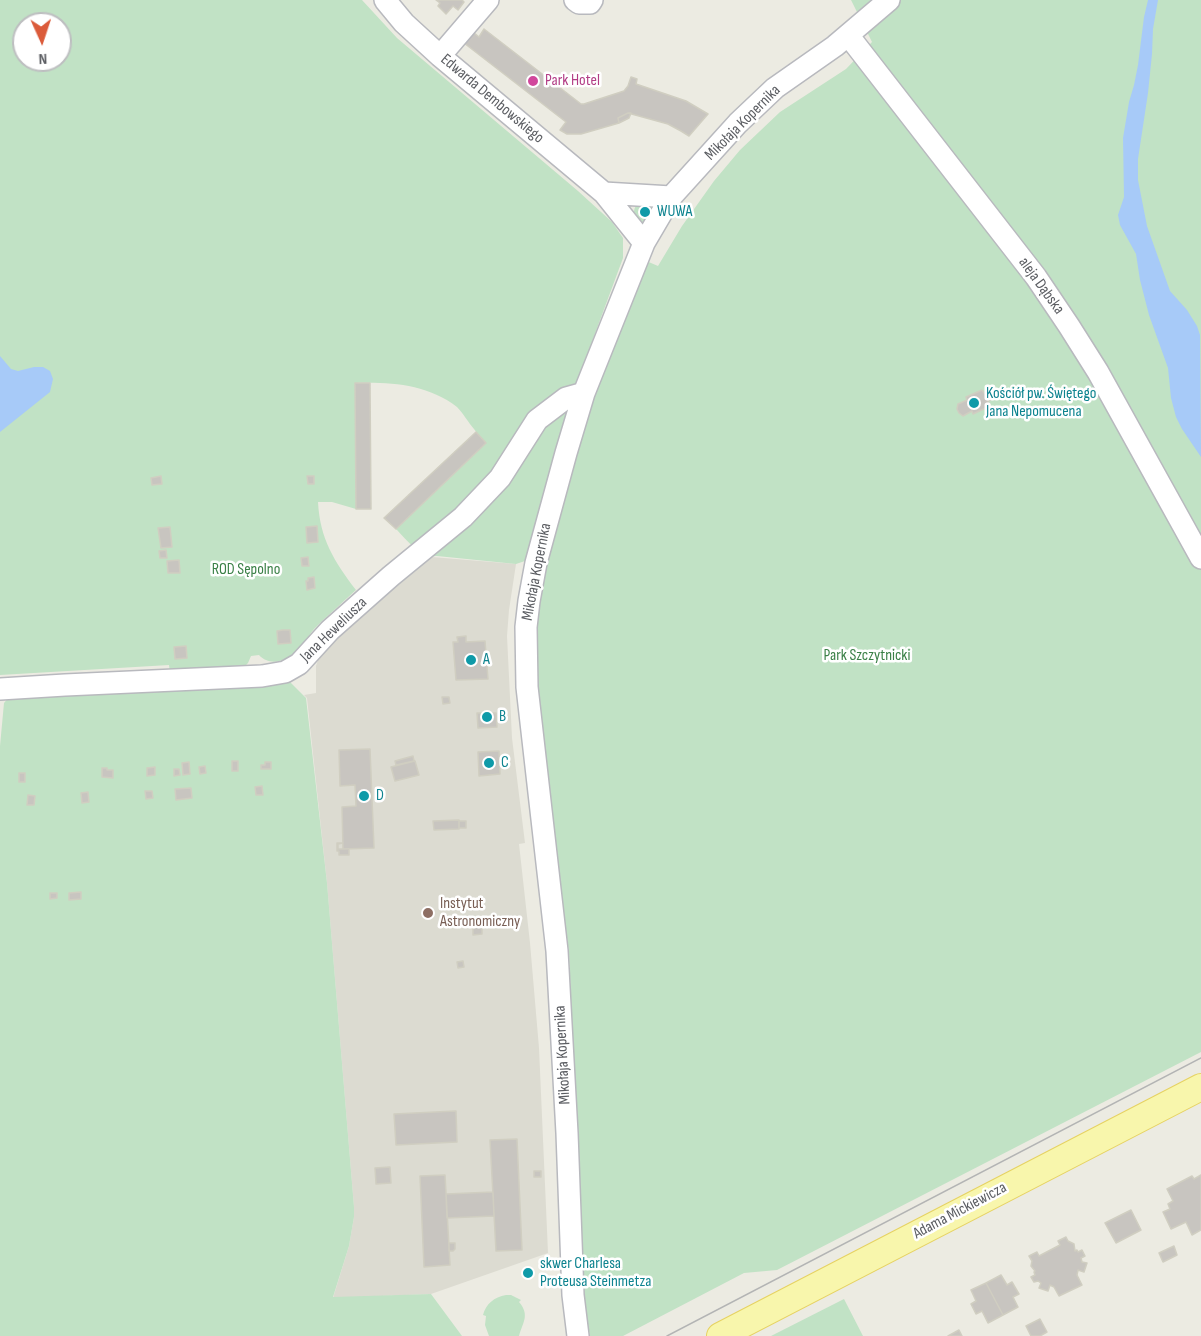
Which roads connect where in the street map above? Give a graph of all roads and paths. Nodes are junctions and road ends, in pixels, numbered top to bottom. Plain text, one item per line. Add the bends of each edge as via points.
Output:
1 (385, 0) edge
2 (489, 0) edge
3 (576, 0) edge
4 (592, 0) edge
5 (889, 0) edge
6 (848, 35) junction
7 (440, 56) junction
8 (604, 193) junction
9 (671, 197) junction
10 (644, 243) junction
11 (584, 393) junction
12 (1201, 558) edge
13 (0, 689) edge
14 (1201, 1087) edge
15 (578, 1336) edge
16 (720, 1336) edge

1 - 7 street, Edwarda Dembowskiego
2 - 7 street
3 - 4 street
5 - 6 street, Mikołaja Kopernika
6 - 9 street, Mikołaja Kopernika via 775,88
6 - 12 street, aleja Dąbska via 1036,277 1098,372
7 - 8 street, Edwarda Dembowskiego
8 - 9 street
8 - 10 street, Edwarda Dembowskiego
9 - 10 street, Mikołaja Kopernika
10 - 11 street, Mikołaja Kopernika
11 - 13 street, Jana Heweliusza via 566,398 537,420 500,478 463,517 373,591 299,664 285,672
11 - 15 street, Mikołaja Kopernika via 536,563 526,627 528,705 558,961
14 - 16 main road, Adama Mickiewicza

